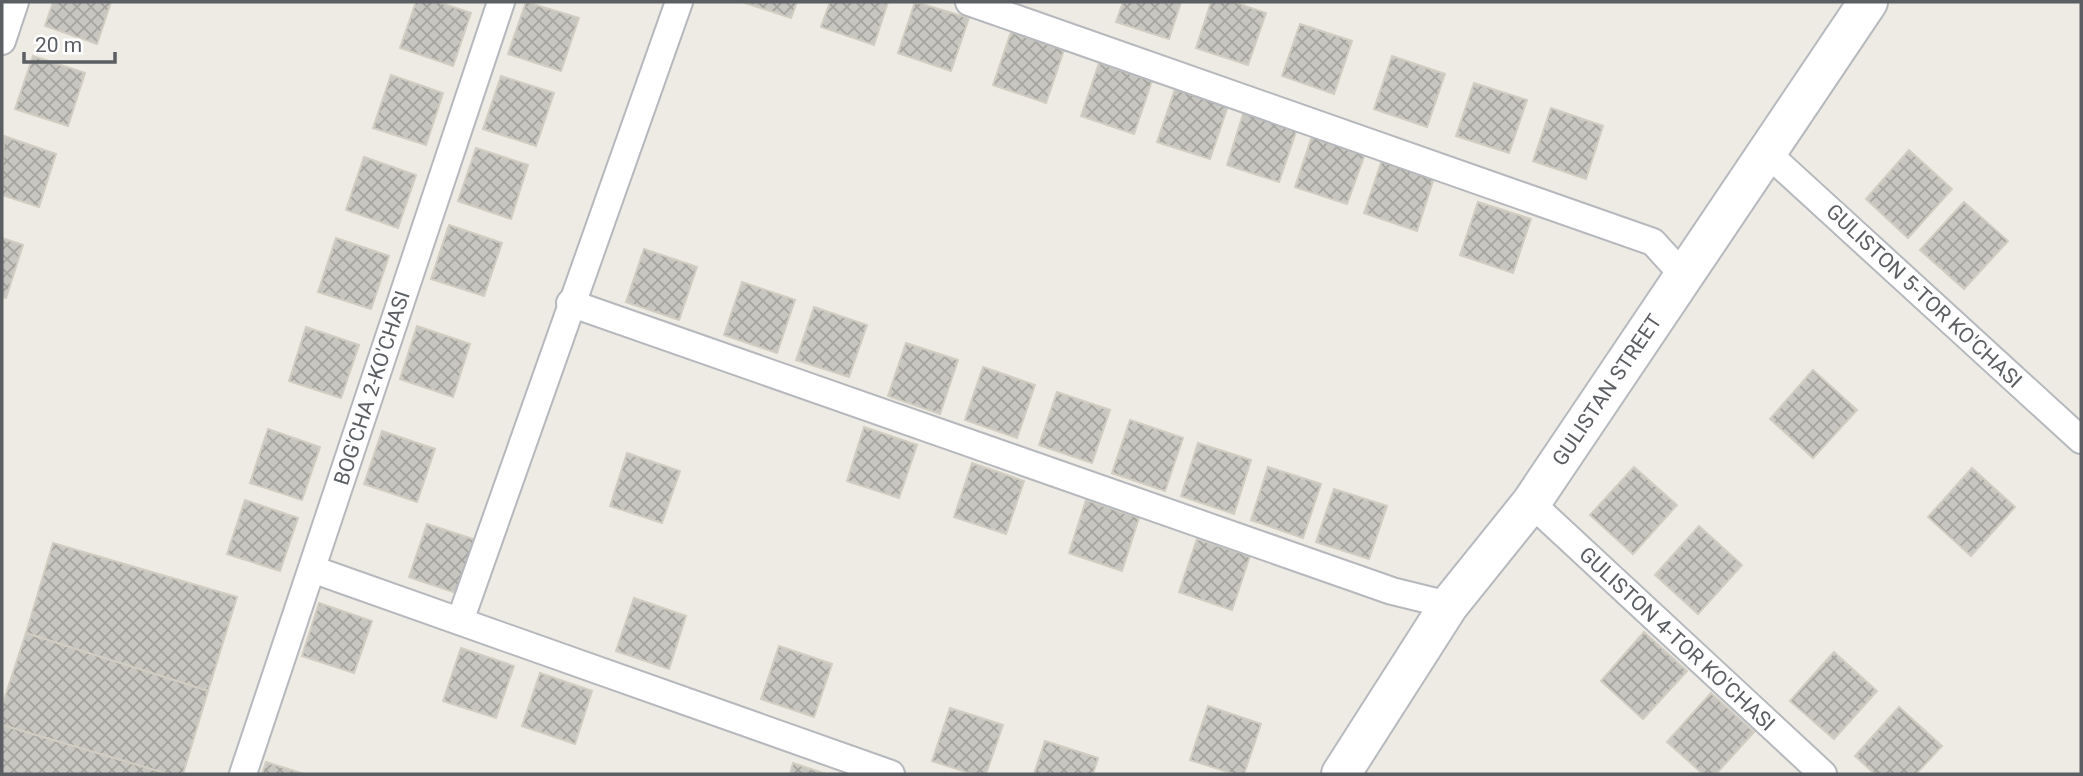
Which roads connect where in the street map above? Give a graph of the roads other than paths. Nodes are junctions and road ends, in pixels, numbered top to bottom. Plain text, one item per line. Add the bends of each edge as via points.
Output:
1 (15, 2) edge
2 (501, 2) edge
3 (679, 2) edge
4 (969, 2) edge
5 (1868, 2) edge
6 (2, 41) edge
7 (1766, 152) junction
8 (1684, 276) junction
9 (570, 303) junction
10 (2081, 440) edge
11 (1531, 503) junction
12 (312, 569) junction
13 (1449, 605) junction
14 (460, 621) junction
15 (243, 774) edge
16 (891, 774) edge
17 (1341, 774) edge
18 (1823, 774) edge

1 - 6 street
2 - 12 street, BOG'CHA 2-KO'CHASI
3 - 9 street
4 - 8 street via 1653,242
5 - 7 main road, GULISTAN STREET
7 - 8 main road, GULISTAN STREET
7 - 10 street, GULISTON 5-TOR KO'CHASI
8 - 11 main road, GULISTAN STREET
9 - 13 street via 1392,591
9 - 14 street
11 - 13 main road, GULISTAN STREET
11 - 18 street, GULISTON 4-TOR KO'CHASI
12 - 14 street
12 - 15 street, BOG'CHA 2-KO'CHASI
13 - 17 main road, GULISTAN STREET
14 - 16 street

